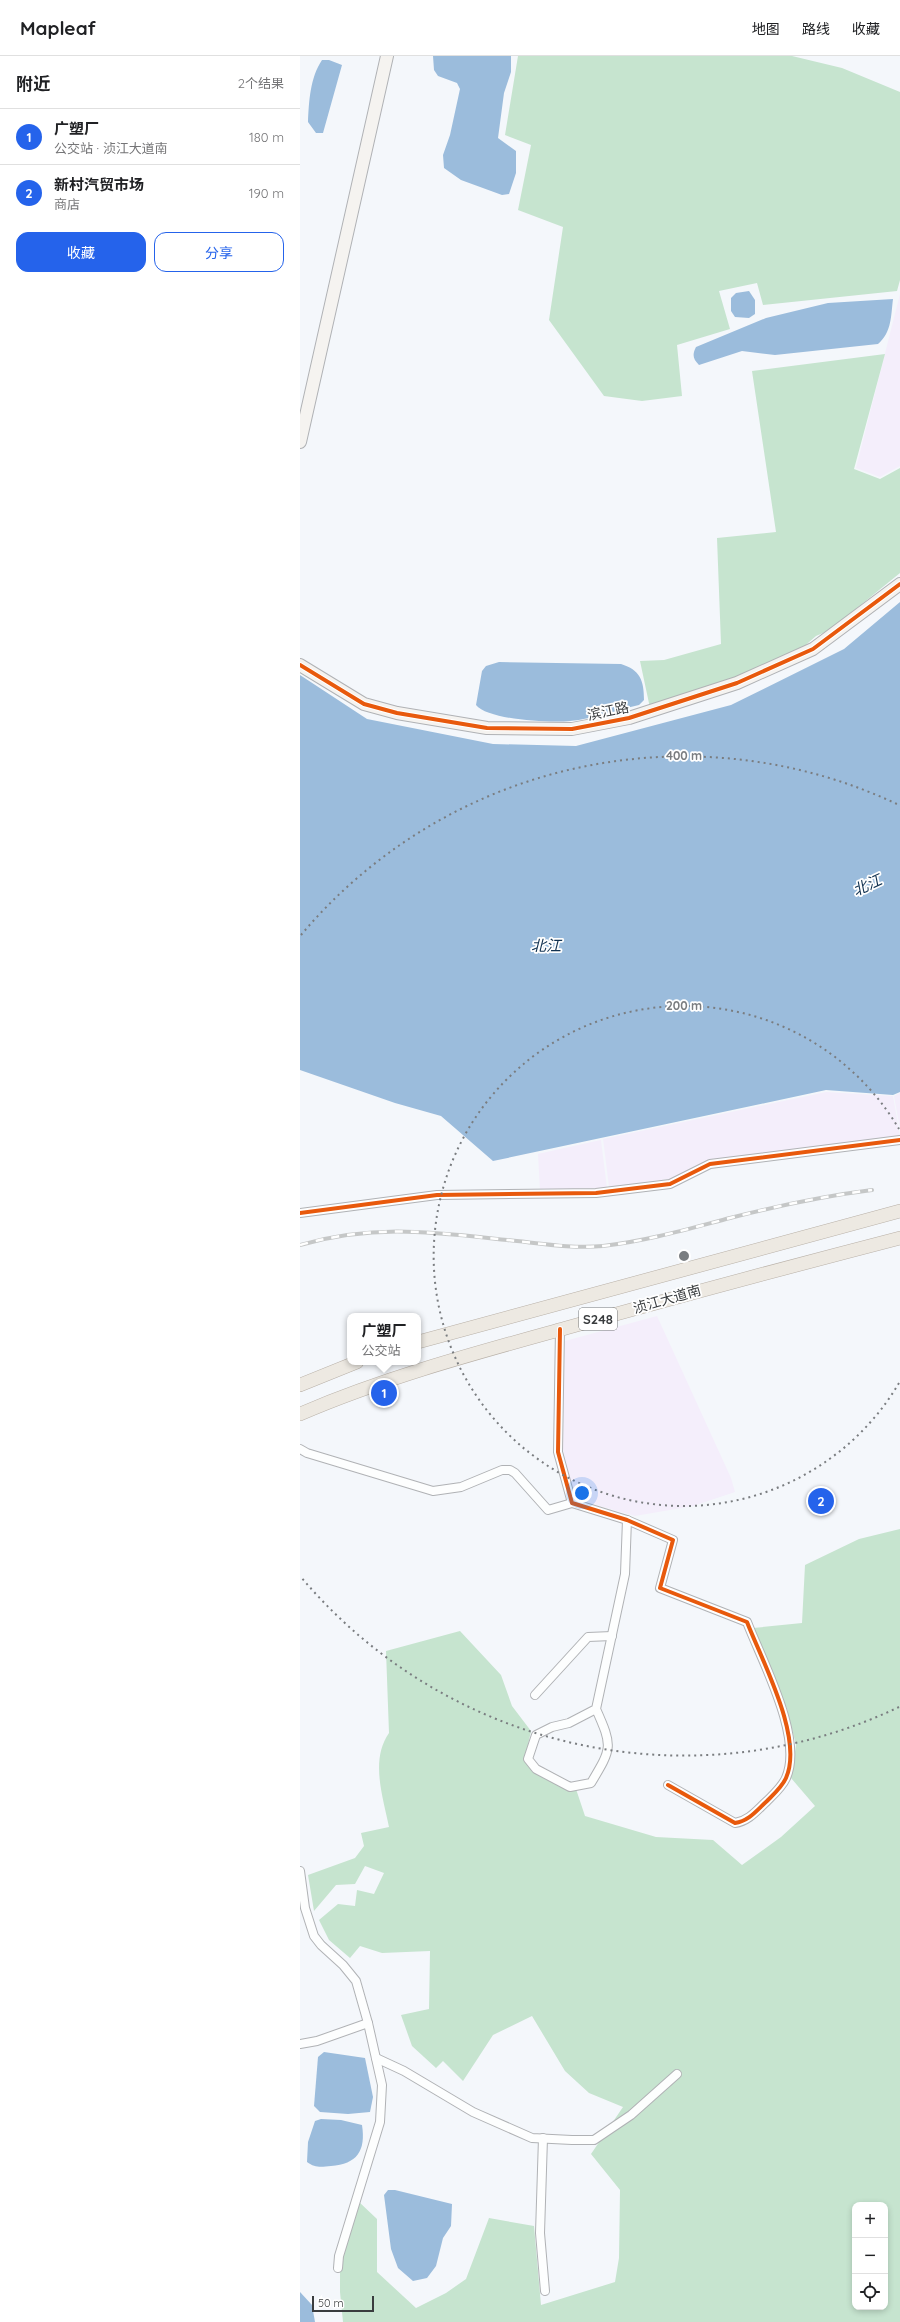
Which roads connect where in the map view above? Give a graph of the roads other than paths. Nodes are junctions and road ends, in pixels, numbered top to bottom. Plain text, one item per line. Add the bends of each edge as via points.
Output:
1 (387, 56) edge
2 (300, 442) edge
3 (900, 584) edge
4 (300, 665) edge
5 (900, 1140) edge
6 (900, 1211) edge
7 (300, 1213) edge
8 (900, 1238) edge
9 (560, 1329) junction
10 (421, 1341) edge
11 (350, 1365) edge
12 (300, 1385) edge
13 (300, 1414) edge
14 (300, 1449) edge
15 (572, 1503) junction
16 (627, 1520) junction
17 (612, 1636) junction
18 (535, 1695) dead end
19 (596, 1709) junction
20 (668, 1785) dead end
21 (300, 1871) edge
22 (368, 2023) junction
23 (300, 2044) edge
24 (376, 2058) junction
25 (677, 2074) dead end
26 (543, 2138) junction
27 (338, 2268) dead end
28 (545, 2292) dead end

1 - 2 street
3 - 4 street, 滨江路 via 813,649 765,671 737,683 630,718 572,729 487,728 397,713 364,704
5 - 7 street via 710,1164 670,1184 596,1193 437,1195
6 - 10 main road, 浈江大道南 / S248
8 - 9 main road, 浈江大道南 / S248
9 - 13 main road, 浈江大道南 / S248 via 404,1374
9 - 15 street via 558,1452
11 - 12 main road
14 - 15 street via 433,1491 461,1487 502,1470 510,1470 548,1510
15 - 16 street
16 - 17 street via 625,1574
16 - 20 street via 673,1540 660,1588 747,1622 781,1705 790,1743 790,1761 783,1784 748,1819 741,1822 735,1823
17 - 18 street via 588,1637
17 - 19 street
19 - 19 street via 569,1723 552,1727 536,1735 528,1759 536,1769 570,1787 591,1783 609,1752 606,1732
21 - 22 street via 305,1908 314,1936 356,1981
22 - 23 street via 317,2041
22 - 24 street
24 - 26 street via 404,2070 473,2112 532,2138
24 - 27 street via 382,2085 380,2122 339,2256
25 - 26 street via 631,2115 594,2140
26 - 28 street via 540,2260

